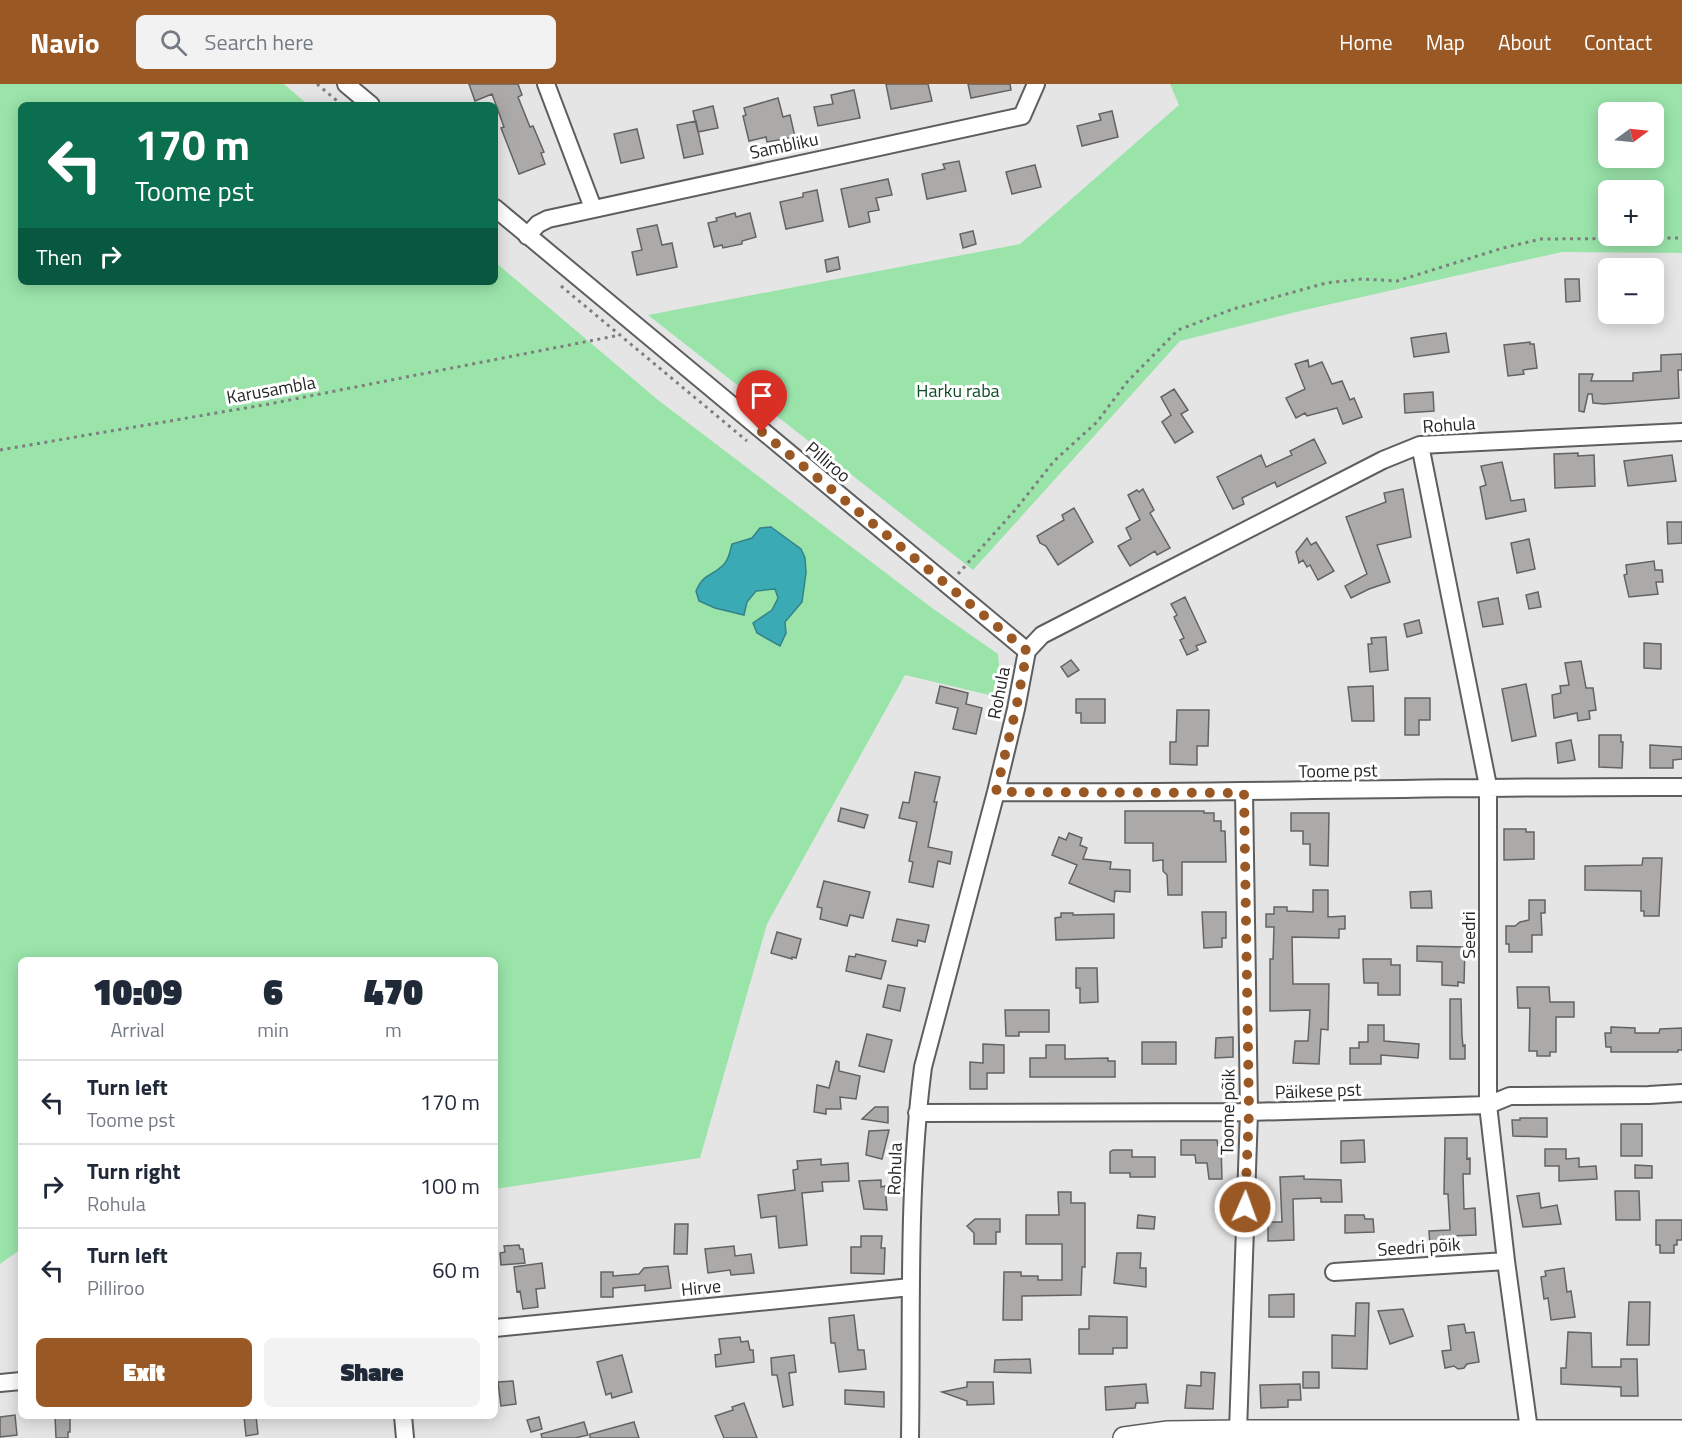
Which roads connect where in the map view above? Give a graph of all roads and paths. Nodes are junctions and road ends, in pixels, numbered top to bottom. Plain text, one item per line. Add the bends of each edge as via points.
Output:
1 (317, 84) edge
2 (346, 84) edge
3 (546, 84) edge
4 (1036, 84) edge
5 (338, 102) edge
6 (367, 102) edge
7 (593, 208) junction
8 (498, 211) edge
9 (527, 236) junction
10 (1682, 238) edge
11 (620, 335) dead end
12 (1682, 432) edge
13 (1420, 445) junction
14 (0, 450) edge
15 (946, 585) junction
16 (1027, 651) junction
17 (1488, 786) junction
18 (1682, 787) edge
19 (996, 792) junction
20 (1244, 793) junction
21 (1682, 1093) edge
22 (1488, 1105) junction
23 (1249, 1112) junction
24 (917, 1113) junction
25 (1506, 1261) junction
26 (1334, 1272) dead end
27 (911, 1287) junction
28 (498, 1328) edge
29 (18, 1381) edge
30 (0, 1383) edge
31 (403, 1419) edge
32 (1529, 1430) junction
33 (1238, 1431) junction
34 (1672, 1433) edge
35 (1443, 1434) edge
36 (405, 1438) edge
37 (910, 1438) edge
38 (1124, 1438) edge

1 - 5 path
2 - 6 street
3 - 7 street
4 - 7 street, Sambliku via 1022,116
7 - 9 street, Sambliku via 548,219
8 - 9 street, Pilliroo
9 - 15 street, Pilliroo
10 - 15 path via 1541,239 1396,281 1326,283 1233,309 1178,330 1127,382 1097,422 1054,461
11 - 14 path, Karusambla via 269,404
12 - 13 street, Rohula
13 - 16 street, Rohula via 1383,460 1042,635
13 - 17 street, Seedri
15 - 16 street, Pilliroo
16 - 19 street, Rohula
17 - 18 street, Toome pst
17 - 20 street, Toome pst
17 - 22 street, Seedri
19 - 20 street, Toome pst
19 - 24 street, Rohula via 923,1067
20 - 23 street, Toome põik
21 - 22 street, Päikese pst via 1510,1096
22 - 23 street, Päikese pst
22 - 25 street, Seedri
23 - 24 street, Päikese pst
23 - 33 street, Toome põik
24 - 27 street, Rohula
25 - 26 street, Seedri põik
25 - 32 street, Seedri
27 - 28 street, Hirve
27 - 37 street, Rohula
29 - 30 street
31 - 36 street
32 - 34 main road
32 - 35 main road
33 - 35 main road
33 - 38 main road via 1168,1432

